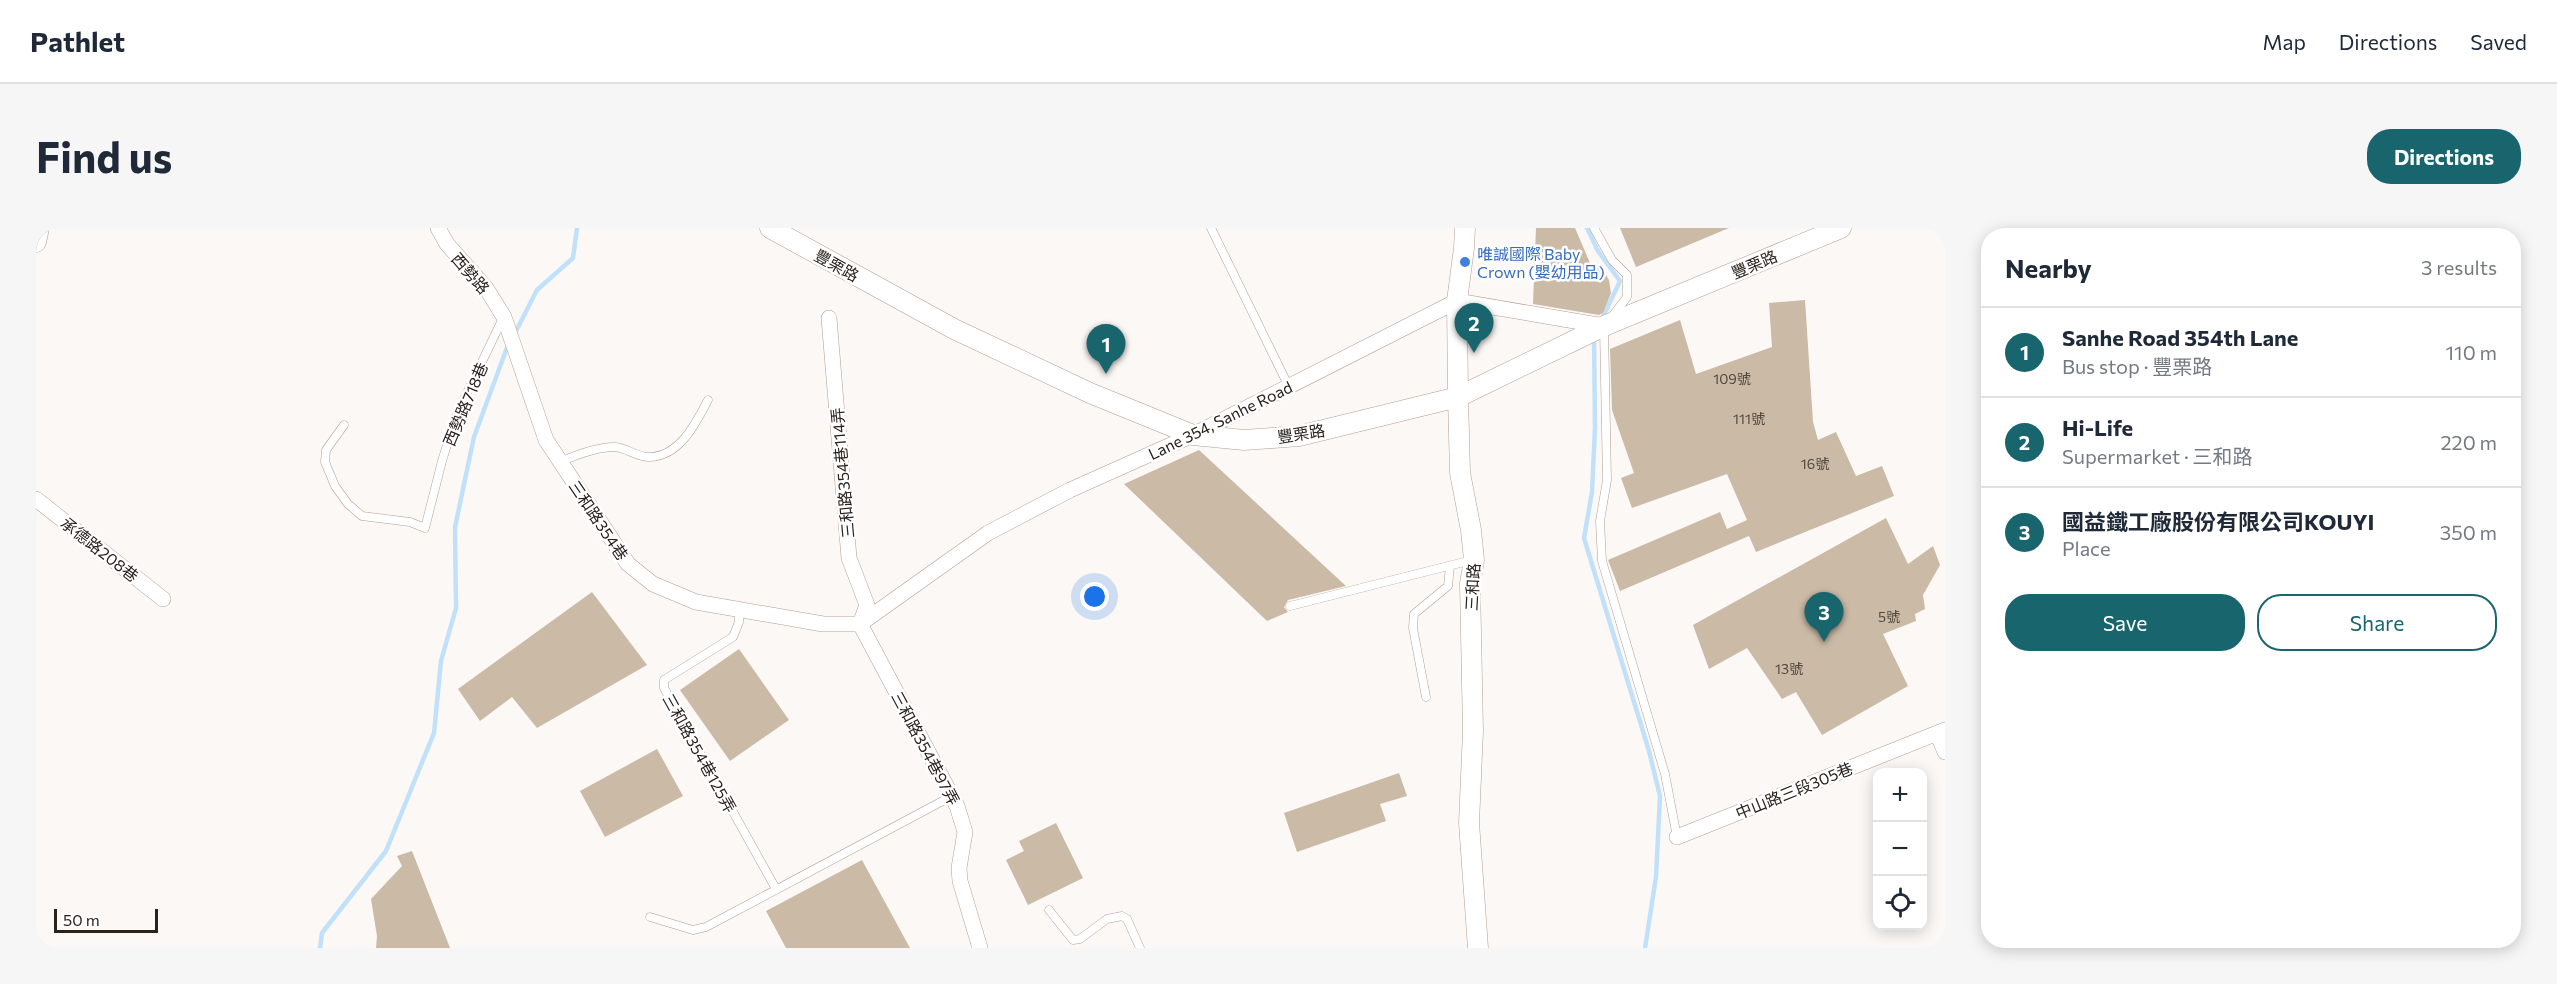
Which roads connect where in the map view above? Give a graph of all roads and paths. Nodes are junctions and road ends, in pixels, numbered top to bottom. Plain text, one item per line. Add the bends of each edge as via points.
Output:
1 (39, 228) edge
2 (438, 228) edge
3 (770, 228) edge
4 (1211, 228) edge
5 (1465, 228) edge
6 (1594, 228) edge
7 (1841, 228) edge
8 (36, 242) edge
9 (1457, 301) junction
10 (504, 317) junction
11 (829, 318) dead end
12 (1604, 326) junction
13 (1289, 387) junction
14 (1458, 398) junction
15 (708, 400) dead end
16 (344, 425) dead end
17 (1193, 435) junction
18 (560, 462) junction
19 (36, 499) edge
20 (1474, 560) junction
21 (1450, 566) junction
22 (163, 599) dead end
23 (1290, 606) dead end
24 (740, 610) junction
25 (861, 624) junction
26 (1426, 697) dead end
27 (1941, 731) edge
28 (1945, 752) edge
29 (952, 796) junction
30 (1677, 837) joint
31 (776, 890) junction
32 (1049, 910) dead end
33 (650, 917) dead end
34 (980, 948) edge
35 (1140, 948) edge
36 (1478, 948) edge

1 - 8 street
2 - 10 street, 西勢路
3 - 17 street, 豐栗路 via 954,329 1090,393
4 - 13 lane
5 - 9 street, 三和路
6 - 12 lane via 1612,260 1627,275 1628,297
7 - 12 street, 豐栗路
9 - 12 street
9 - 13 street, Lane 354, Sanhe Road
9 - 14 street, 三和路
10 - 16 lane, 西勢路718巷 via 456,416 425,528 410,522 362,516 348,504 325,462 326,450
10 - 18 street, 三和路354巷 via 546,440
11 - 25 street, 三和路354巷114弄 via 849,558 867,605
12 - 14 street, 豐栗路
12 - 30 lane via 1607,480 1600,521 1602,561 1665,774
13 - 17 street, Lane 354, Sanhe Road
14 - 17 street, 豐栗路 via 1299,436 1244,440
14 - 20 street, 三和路 via 1460,473
15 - 18 lane via 694,428 672,450 650,458 615,447 579,453
17 - 25 street, Lane 354, Sanhe Road via 1070,490 988,533
18 - 24 street, 三和路354巷 via 628,564 653,584 696,602
19 - 22 street, 承德路208巷
20 - 21 lane
20 - 36 street, 三和路 via 1470,584 1473,731 1468,823
21 - 23 lane
21 - 26 lane via 1448,586 1414,614
24 - 25 street, 三和路354巷 via 823,624
24 - 31 lane, 三和路354巷125弄 via 740,622 733,637 664,680 664,688
25 - 29 street, 三和路354巷97弄
27 - 28 street
27 - 30 street, 中山路三段305巷
29 - 31 lane
29 - 34 street, 三和路354巷97弄 via 965,832 960,881
31 - 33 lane via 693,930
32 - 35 lane via 1073,940 1107,919 1122,916

